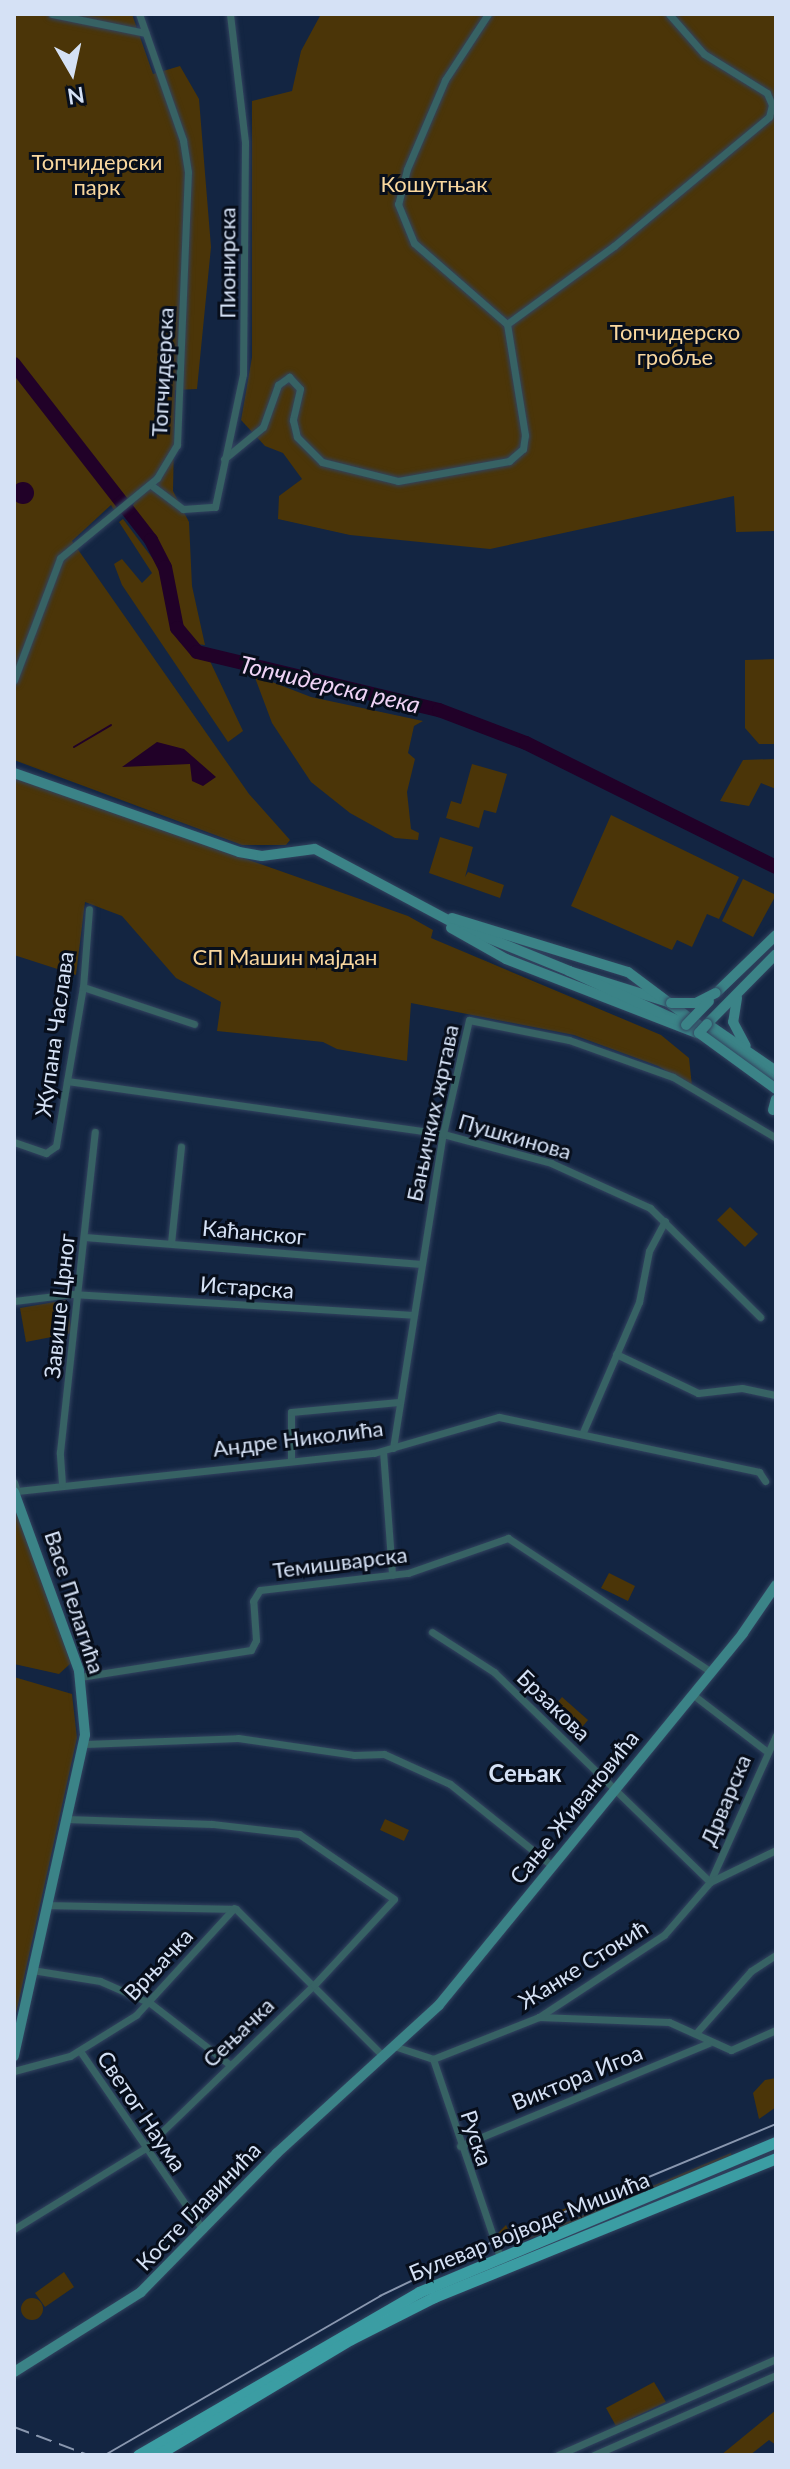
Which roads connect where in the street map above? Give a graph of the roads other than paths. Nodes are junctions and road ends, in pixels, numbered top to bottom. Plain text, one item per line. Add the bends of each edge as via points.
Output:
1 (52, 14) edge
2 (139, 14) edge
3 (230, 14) edge
4 (488, 14) edge
5 (669, 14) edge
6 (145, 33) junction
7 (507, 324) junction
8 (224, 459) junction
9 (151, 485) junction
10 (14, 680) edge
11 (14, 773) edge
12 (89, 909) dead end
13 (440, 918) junction
14 (774, 939) edge
15 (776, 954) edge
16 (569, 971) junction
17 (83, 987) junction
18 (716, 993) junction
19 (737, 996) junction
20 (671, 1003) junction
21 (690, 1020) junction
22 (194, 1024) dead end
23 (707, 1024) junction
24 (699, 1033) junction
25 (718, 1040) junction
26 (749, 1051) junction
27 (776, 1071) edge
28 (67, 1081) junction
29 (776, 1086) edge
30 (95, 1132) dead end
31 (443, 1134) junction
32 (776, 1138) edge
33 (14, 1142) edge
34 (181, 1147) dead end
35 (665, 1221) junction
36 (85, 1237) junction
37 (171, 1243) junction
38 (421, 1264) junction
39 (79, 1295) junction
40 (14, 1301) edge
41 (413, 1315) junction
42 (760, 1317) dead end
43 (616, 1354) junction
44 (776, 1395) edge
45 (399, 1402) junction
46 (583, 1432) junction
47 (393, 1448) junction
48 (383, 1451) junction
49 (291, 1461) junction
50 (765, 1481) dead end
51 (62, 1484) junction
52 (15, 1488) edge
53 (392, 1575) junction
54 (776, 1585) edge
55 (432, 1632) dead end
56 (711, 1672) junction
57 (80, 1677) junction
58 (692, 1694) junction
59 (776, 1735) edge
60 (85, 1744) junction
61 (765, 1750) junction
62 (614, 1787) junction
63 (66, 1819) junction
64 (776, 1850) edge
65 (551, 1865) junction
66 (710, 1882) junction
67 (44, 1905) junction
68 (234, 1908) junction
69 (776, 1955) edge
70 (32, 1970) junction
71 (314, 1985) junction
72 (150, 2003) junction
73 (539, 2017) junction
74 (776, 2030) edge
75 (697, 2032) junction
76 (709, 2043) junction
77 (394, 2046) junction
78 (80, 2051) junction
79 (380, 2053) junction
80 (14, 2056) edge
81 (433, 2059) junction
82 (229, 2064) junction
83 (14, 2071) edge
84 (776, 2142) edge
85 (460, 2146) junction
86 (144, 2149) junction
87 (776, 2158) edge
88 (14, 2229) edge
89 (203, 2230) junction
90 (502, 2260) junction
91 (776, 2359) edge
92 (14, 2372) edge
93 (776, 2375) edge
94 (138, 2455) edge
95 (157, 2455) edge
96 (558, 2455) edge
97 (594, 2455) edge

1 - 6 street
2 - 6 street, Топчидерска
3 - 8 street, Пионирска via 245,142 245,350
4 - 7 street via 445,80 398,204 414,243
5 - 7 street via 704,54 767,93 769,117 626,236
6 - 9 street, Топчидерска via 183,140 188,172 179,429 172,459
7 - 8 street via 525,435 523,449 509,461 398,481 322,462 297,437 293,420 300,389 289,377 278,385 263,427
8 - 9 street, Пионирска via 213,508 183,509
9 - 10 street, Топчидерска via 60,558
11 - 13 main road via 239,852 268,855 315,849
12 - 17 street, Жупана Часлава
13 - 16 main road
13 - 25 main road via 506,959
13 - 25 main road via 620,968
14 - 18 main road
15 - 19 main road
16 - 20 main road
16 - 21 main road
17 - 22 street
17 - 28 street, Жупана Часлава
18 - 20 main road, bridge via 696,1003
18 - 21 main road, bridge
19 - 23 main road
19 - 26 main road via 733,1024
20 - 21 main road, bridge
21 - 23 main road, bridge
21 - 24 main road, bridge
23 - 24 main road, bridge
23 - 26 main road
24 - 29 main road, bridge
25 - 29 main road
26 - 27 main road
28 - 31 street, Пушкинова
28 - 33 street, Жупана Часлава via 56,1146 50,1153
30 - 36 street, Завише Црног
31 - 32 street, Бањичких жртава via 464,1026 478,1018 569,1040 673,1077
31 - 35 street, Пушкинова via 583,1175 638,1200
31 - 38 street, Бањичких жртава
34 - 37 street
35 - 42 street, Пушкинова
35 - 43 street via 651,1245 645,1285
36 - 37 street, Каћанског
36 - 39 street, Завише Црног
37 - 38 street, Каћанског
38 - 41 street, Бањичких жртава
39 - 40 street, Истарска
39 - 41 street, Истарска
39 - 51 street, Завише Црног via 60,1452
41 - 45 street, Бањичких жртава
43 - 44 street via 698,1393 742,1388
43 - 46 street
45 - 47 street, Бањичких жртава
45 - 49 street via 291,1412
46 - 47 street, Андре Николића via 499,1417
46 - 50 street, Андре Николића via 759,1472
47 - 48 street, Андре Николића
48 - 49 street, Андре Николића
48 - 53 street
49 - 51 street, Андре Николића
51 - 52 street, Андре Николића
52 - 57 main road, Васе Пелагића
53 - 56 street, Темишварска via 496,1540 514,1539
53 - 57 street, Темишварска via 257,1592 251,1650
54 - 56 main road, Сање Живановића
55 - 62 street, Брзакова via 494,1672
56 - 58 main road, Сање Живановића
57 - 60 main road, Васе Пелагића
58 - 61 street
58 - 62 main road, Сање Живановића
59 - 61 street, Дрварска
60 - 63 main road, Васе Пелагића
60 - 65 street via 238,1738 384,1754 450,1784
61 - 66 street, Дрварска
62 - 65 main road, Сање Живановића
62 - 66 street, Брзакова
63 - 67 main road, Васе Пелагића
63 - 71 street, Сењачка via 237,1826 299,1834 317,1842 394,1899
64 - 66 street, Жанке Стокић
65 - 77 main road, Сање Живановића via 460,1981
66 - 73 street, Жанке Стокић via 664,1935
67 - 68 street
67 - 70 main road, Васе Пелагића
68 - 71 street
68 - 72 street, Врњачка
69 - 75 street via 751,1971
70 - 72 street via 100,1981
70 - 80 main road, Васе Пелагића
71 - 79 street
71 - 82 street, Сењачка
72 - 78 street, Врњачка
72 - 82 street
73 - 75 street via 656,2020
73 - 81 street, Жанке Стокић
74 - 76 street via 735,2050
75 - 76 street
76 - 85 street, Виктора Игоа
77 - 79 main road, Косте Главинића
77 - 81 street
78 - 83 street, Врњачка
78 - 86 street, Светог Наума
79 - 89 main road, Косте Главинића
81 - 85 street, Руска
82 - 86 street, Сењачка
84 - 90 main road, Булевар војводе Мишића
85 - 90 street, Руска
86 - 88 street, Сењачка
86 - 89 street, Светог Наума
87 - 90 main road, Булевар војводе Мишића
89 - 92 main road, Косте Главинића via 136,2296
90 - 94 main road, Булевар војводе Мишића via 363,2321
90 - 95 main road, Булевар војводе Мишића via 351,2339
91 - 96 street
93 - 97 street

